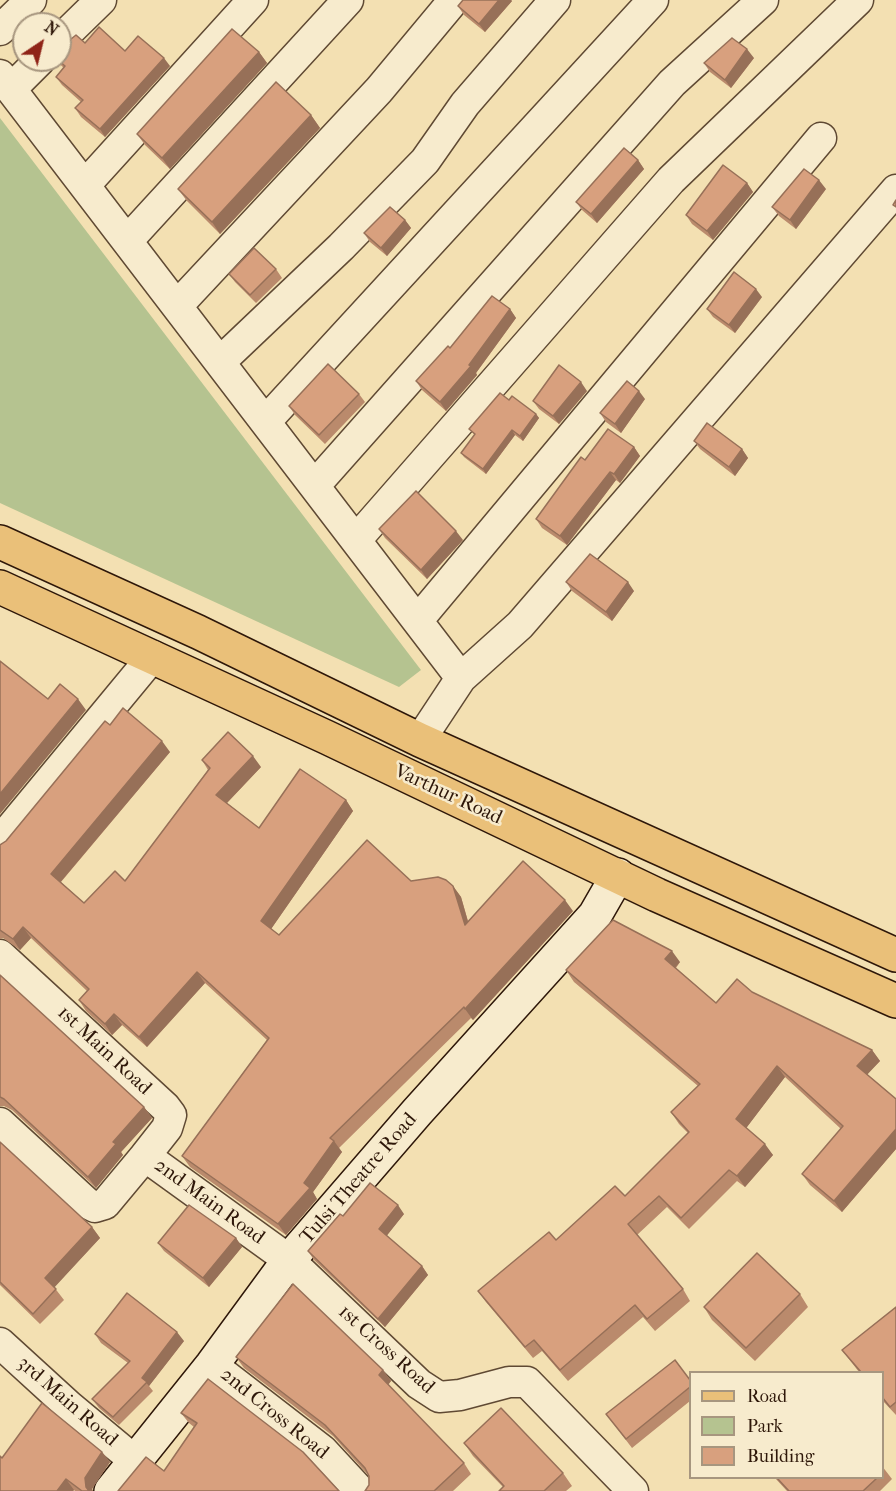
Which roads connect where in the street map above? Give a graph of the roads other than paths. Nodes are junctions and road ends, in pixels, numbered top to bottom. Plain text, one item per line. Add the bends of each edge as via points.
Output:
1 (31, 0) edge
2 (101, 0) edge
3 (253, 0) edge
4 (348, 0) edge
5 (454, 0) edge
6 (555, 0) edge
7 (653, 0) edge
8 (763, 0) edge
9 (858, 0) edge
10 (72, 28) edge
11 (0, 30) edge
12 (21, 72) edge
13 (5, 82) edge
14 (821, 138) dead end
15 (86, 184) junction
16 (896, 190) edge
17 (128, 240) junction
18 (177, 306) junction
19 (220, 362) junction
20 (266, 421) junction
21 (316, 484) junction
22 (357, 540) junction
23 (0, 542) edge
24 (0, 587) edge
25 (418, 620) junction
26 (153, 657) junction
27 (461, 678) junction
28 (420, 740) junction
29 (0, 841) edge
30 (618, 875) junction
31 (0, 955) edge
32 (896, 956) edge
33 (896, 1001) edge
34 (0, 1123) edge
35 (145, 1156) junction
36 (289, 1260) junction
37 (0, 1343) edge
38 (212, 1365) junction
39 (135, 1461) junction
40 (111, 1491) edge
41 (360, 1491) edge
42 (633, 1491) edge

1 - 11 street
2 - 10 street
3 - 15 street
4 - 17 street
5 - 18 street via 379,90
6 - 19 street via 465,104 425,161
7 - 20 street
8 - 21 street via 672,83
9 - 22 street via 671,180
12 - 13 street
13 - 15 street
14 - 25 street
15 - 17 street
16 - 27 street via 520,625
17 - 18 street
18 - 19 street
19 - 20 street
20 - 21 street
21 - 22 street
22 - 25 street
23 - 28 main road, Varthur Road via 198,632
24 - 26 main road, Varthur Road
25 - 27 street
26 - 29 street
26 - 30 main road, Varthur Road
27 - 28 street
28 - 32 main road, Varthur Road
30 - 33 main road, Varthur Road
30 - 36 street, Tulsi Theatre Road via 595,915
31 - 35 street, 1st Main Road via 171,1115 167,1128
34 - 35 street, 2nd Main Road via 95,1207 105,1204
35 - 36 street, 2nd Main Road
36 - 38 street, Tulsi Theatre Road
36 - 42 street, 1st Cross Road via 419,1384 439,1397 509,1382 527,1382
37 - 39 street, 3rd Main Road
38 - 39 street, Tulsi Theatre Road
38 - 41 street, 2nd Cross Road via 322,1450
39 - 40 street, Tulsi Theatre Road

